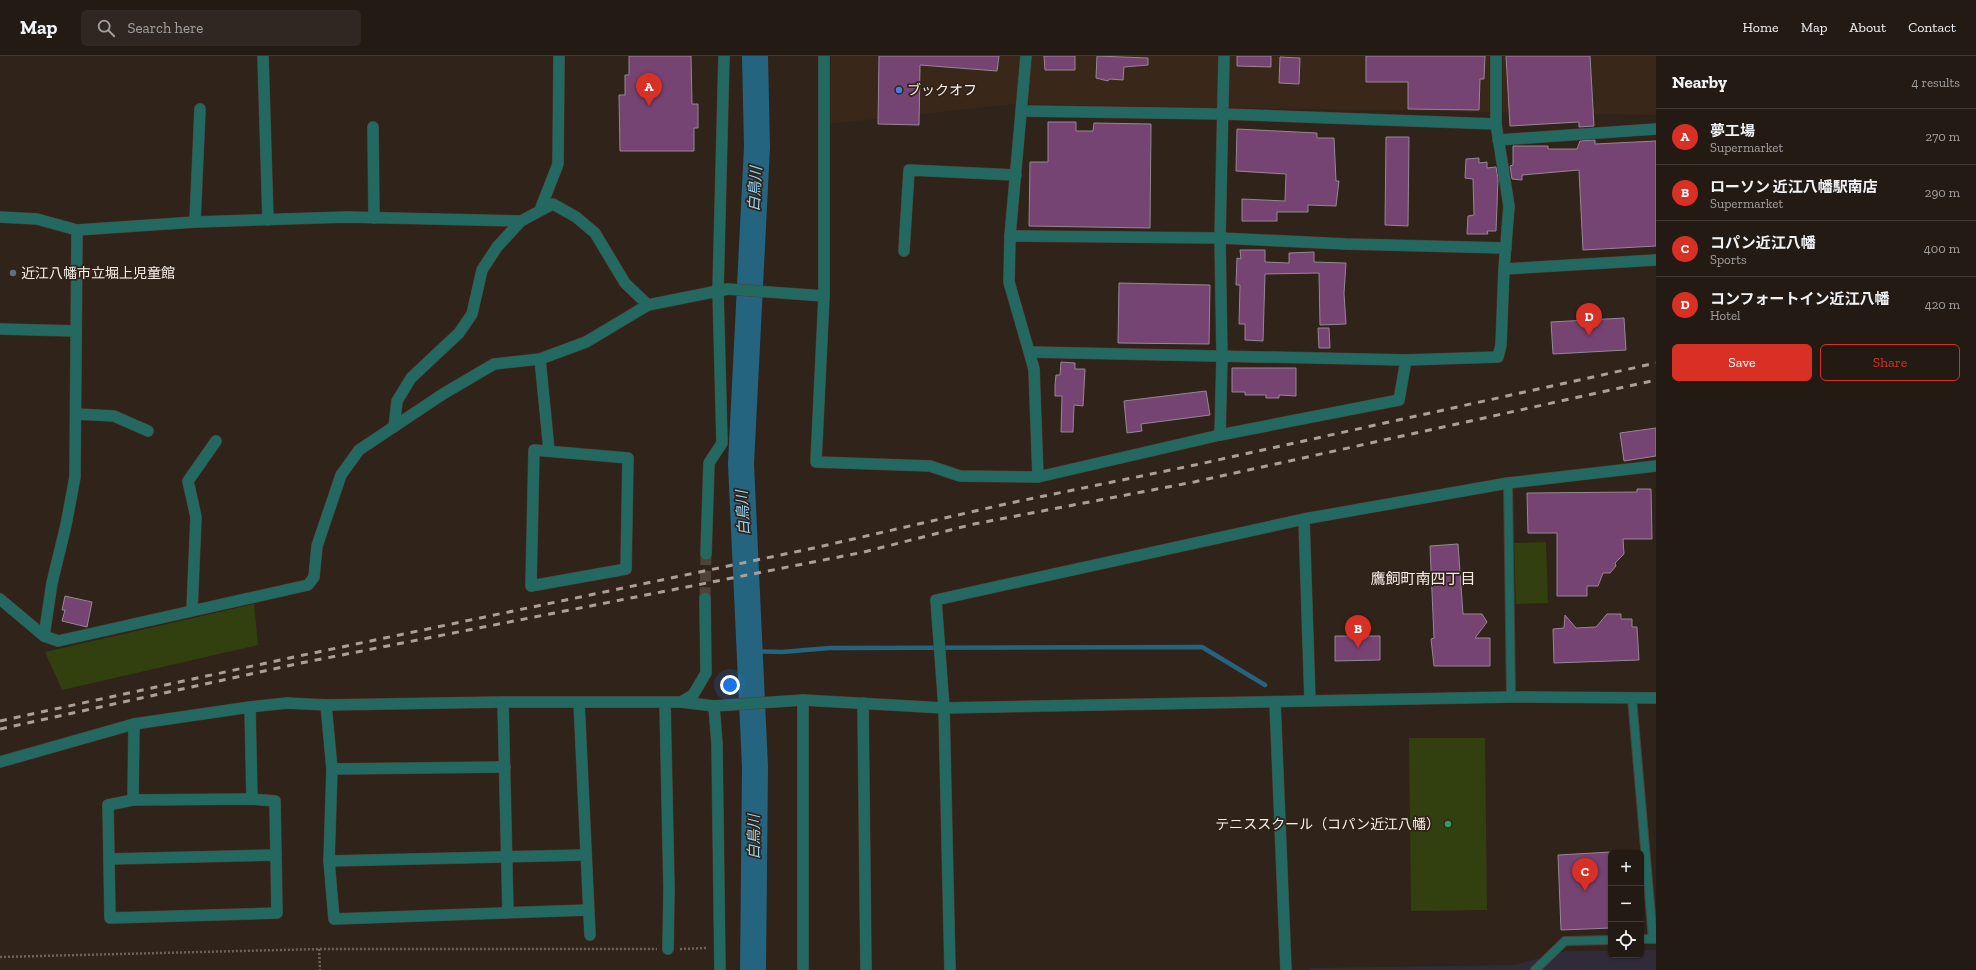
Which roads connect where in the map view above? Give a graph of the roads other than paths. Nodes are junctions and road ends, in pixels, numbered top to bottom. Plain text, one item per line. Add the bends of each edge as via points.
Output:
1 (263, 56) edge
2 (559, 56) edge
3 (724, 56) edge
4 (824, 56) edge
5 (1026, 56) edge
6 (1224, 56) edge
7 (1496, 56) edge
8 (200, 109) dead end
9 (1022, 111) junction
10 (1223, 114) junction
11 (1496, 124) junction
12 (373, 127) dead end
13 (1656, 129) edge
14 (1498, 140) junction
15 (1016, 175) junction
16 (540, 210) junction
17 (0, 217) edge
18 (374, 218) junction
19 (268, 220) junction
20 (521, 221) junction
21 (195, 222) junction
22 (77, 230) junction
23 (1010, 236) junction
24 (1220, 238) junction
25 (1506, 248) junction
26 (904, 251) dead end
27 (1656, 260) edge
28 (1504, 269) junction
29 (723, 290) junction
30 (824, 296) junction
31 (648, 305) junction
32 (0, 329) edge
33 (76, 331) junction
34 (1030, 352) junction
35 (1222, 356) junction
36 (540, 359) junction
37 (1406, 360) junction
38 (76, 414) junction
39 (394, 427) junction
40 (148, 430) dead end
41 (1220, 436) junction
42 (216, 441) dead end
43 (549, 450) junction
44 (1656, 466) edge
45 (1038, 477) junction
46 (1508, 483) junction
47 (1304, 519) junction
48 (706, 554) tunnel mouth
49 (705, 598) tunnel mouth
50 (0, 599) edge
51 (192, 610) junction
52 (44, 636) junction
53 (1511, 698) junction
54 (1632, 698) junction
55 (1656, 698) edge
56 (803, 700) junction
57 (1310, 701) junction
58 (503, 702) junction
59 (579, 702) junction
60 (681, 702) junction
61 (1275, 702) junction
62 (665, 703) junction
63 (863, 703) junction
64 (326, 705) junction
65 (714, 706) junction
66 (250, 707) junction
67 (944, 708) junction
68 (134, 724) junction
69 (0, 762) edge
70 (505, 767) junction
71 (332, 769) junction
72 (252, 799) junction
73 (133, 800) junction
74 (276, 855) junction
75 (585, 856) junction
76 (507, 857) junction
77 (109, 859) junction
78 (330, 861) junction
79 (588, 910) junction
80 (508, 912) junction
81 (590, 936) dead end
82 (1654, 939) edge
83 (1608, 940) edge
84 (668, 949) road end
85 (720, 970) edge
86 (803, 970) edge
87 (866, 970) edge
88 (950, 970) edge
89 (1286, 970) edge
90 (1535, 970) edge

1 - 19 street
2 - 16 street via 558,164
3 - 29 street
4 - 30 street
5 - 9 street
6 - 10 street
7 - 11 street
8 - 21 street
9 - 10 street
9 - 15 street
10 - 11 street
10 - 24 street
11 - 14 street
12 - 18 street
13 - 14 street
14 - 25 street via 1509,206
15 - 23 street
15 - 26 street via 909,170
16 - 20 street
16 - 31 street via 553,204 576,217 595,233 625,283
17 - 22 street via 37,220
18 - 19 street
18 - 20 street
19 - 21 street
20 - 39 street via 497,247 482,270 472,314 459,333 411,378 397,401
21 - 22 street
22 - 33 street
23 - 24 street
23 - 34 street via 1009,282
24 - 25 street
24 - 35 street
25 - 28 street
27 - 28 street
28 - 37 street via 1501,345 1498,357
29 - 30 street
29 - 31 street
29 - 48 street via 722,443 709,463
30 - 45 street via 816,462 930,466 960,476
31 - 36 street via 586,342
32 - 33 street
33 - 38 street
34 - 35 street
34 - 45 street via 1034,369
35 - 37 street
35 - 41 street
36 - 39 street via 494,364 442,394
36 - 43 street
37 - 41 street via 1399,400
38 - 40 street via 114,416
38 - 52 street via 75,477 52,583
39 - 51 street via 359,450 341,475 317,546 314,577 308,585 276,594
41 - 45 street
42 - 51 street via 188,481 196,517
43 - 43 street via 628,458 626,569 531,586 534,450
44 - 46 street
46 - 47 street
46 - 53 lane
47 - 57 street
47 - 67 street via 936,600
49 - 60 street via 706,673 693,695
50 - 52 street
51 - 52 street via 58,641
53 - 54 street
53 - 57 street
54 - 55 street
54 - 82 lane
56 - 63 street
56 - 65 street
56 - 86 street
57 - 61 street
58 - 59 street
58 - 64 street
58 - 70 street
59 - 62 street
59 - 75 street
60 - 62 street
60 - 65 street
61 - 67 street
61 - 89 street
62 - 84 street
63 - 67 street
63 - 87 street
64 - 66 street via 287,703
64 - 71 street
65 - 85 street via 717,744
66 - 68 street
66 - 72 street
67 - 88 street
68 - 69 street
68 - 73 street
70 - 71 street
70 - 76 street
71 - 78 street
72 - 73 street
72 - 74 street via 275,801
73 - 77 street via 108,805
74 - 77 street
74 - 77 street via 277,913 110,918
75 - 76 street
75 - 79 street
76 - 78 street
76 - 80 street
78 - 80 street via 334,919
79 - 80 street
79 - 81 street
83 - 90 lane via 1565,941

